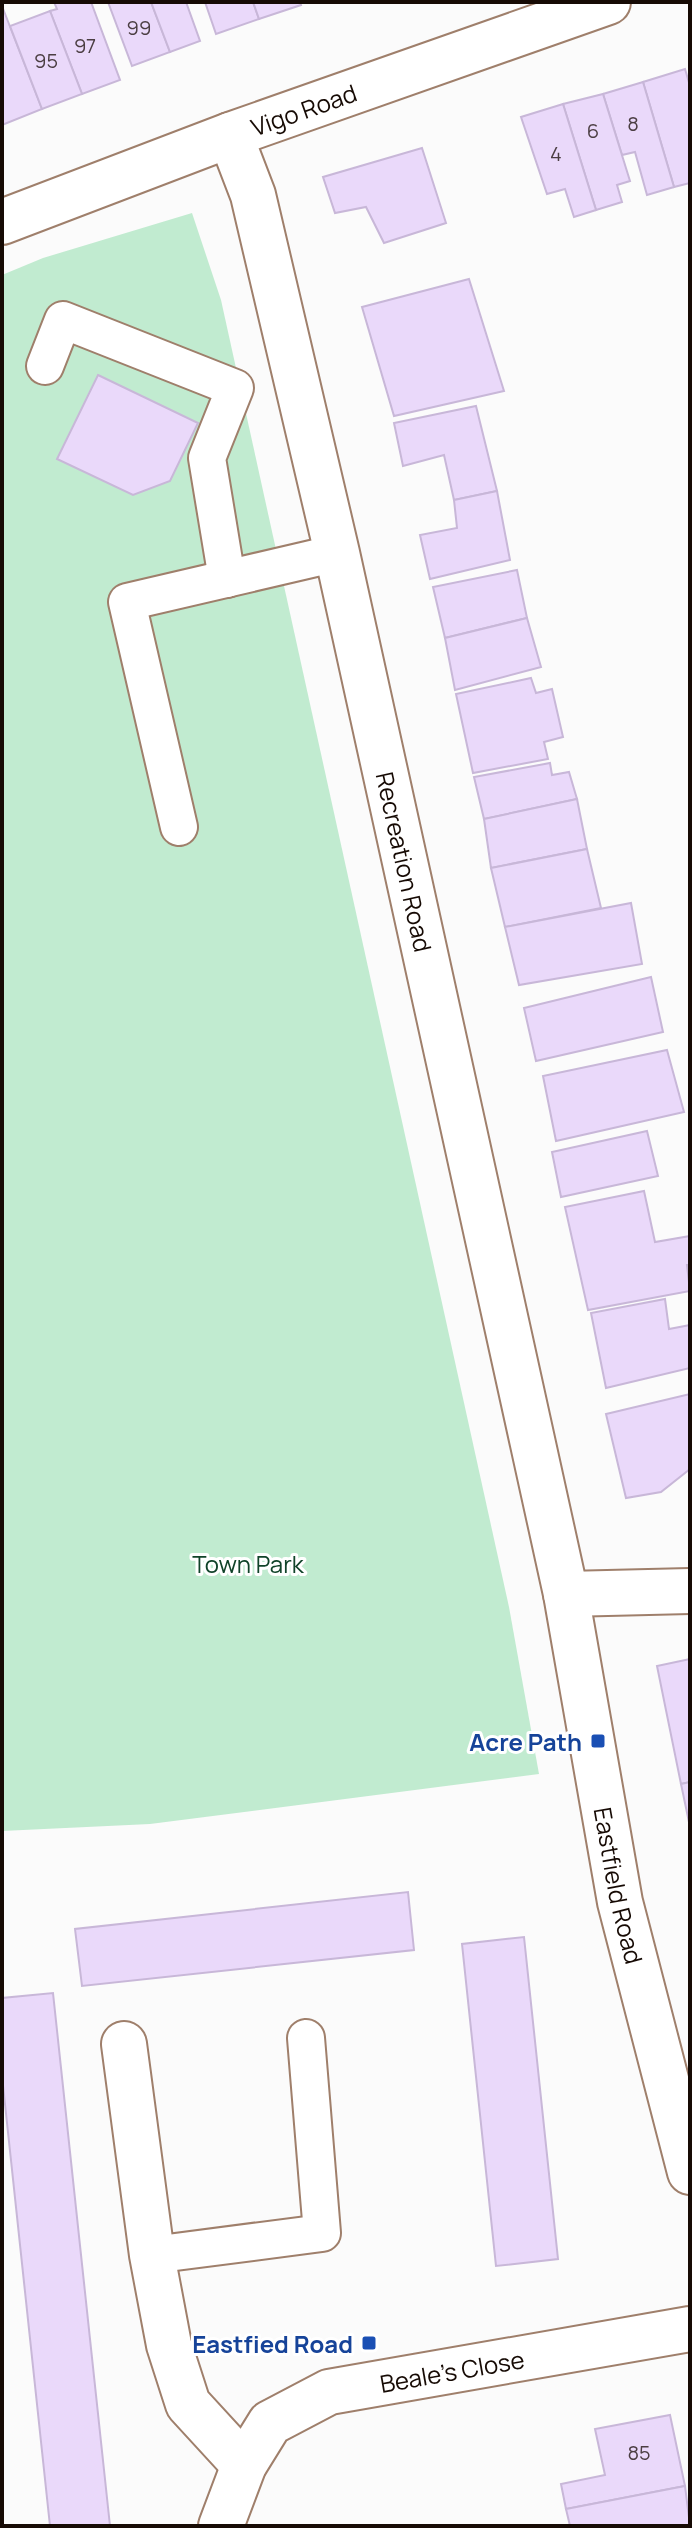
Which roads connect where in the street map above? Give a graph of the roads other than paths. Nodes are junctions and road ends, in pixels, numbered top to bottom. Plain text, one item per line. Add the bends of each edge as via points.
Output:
1 (608, 2) edge
2 (230, 135) junction
3 (2, 222) edge
4 (45, 366) dead end
5 (337, 553) junction
6 (227, 579) junction
7 (179, 827) dead end
8 (690, 1591) edge
9 (566, 1594) junction
10 (306, 2038) dead end
11 (124, 2044) dead end
12 (690, 2172) edge
13 (152, 2255) junction
14 (690, 2329) edge
15 (244, 2465) junction
16 (221, 2526) edge

1 - 2 street, Vigo Road
2 - 3 street, Vigo Road
2 - 5 street, Recreation Road via 253,195
4 - 6 lane via 63,320 235,388 207,458
5 - 6 lane
5 - 9 street, Recreation Road
6 - 7 lane via 127,602
8 - 9 street
9 - 12 street, Eastfield Road via 620,1902
10 - 13 lane via 322,2233
11 - 13 street
13 - 15 street via 169,2345 188,2404
14 - 15 street, Beale's Close via 329,2392 270,2423
15 - 16 street, Beale's Close

